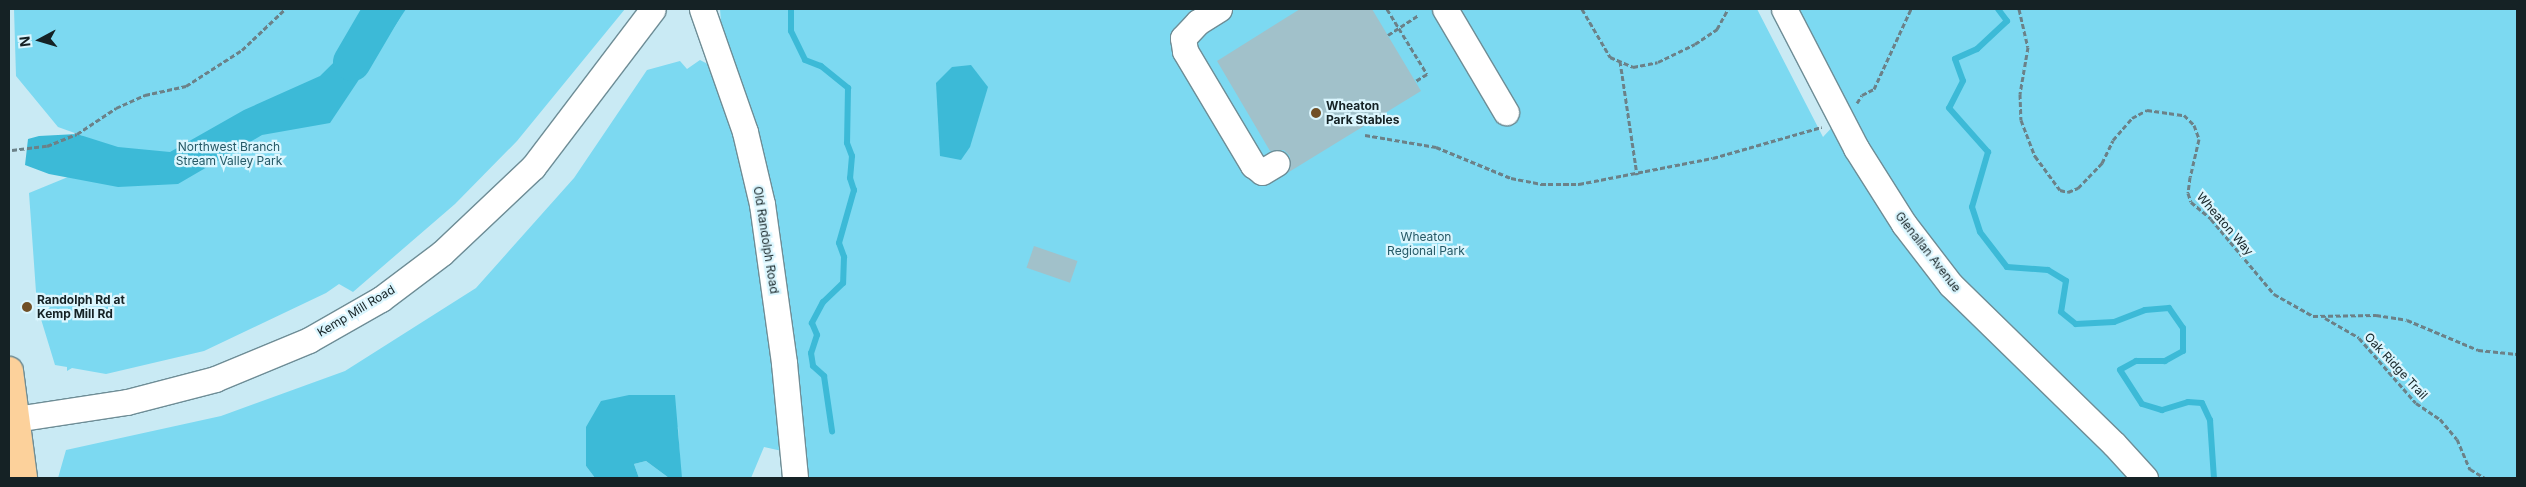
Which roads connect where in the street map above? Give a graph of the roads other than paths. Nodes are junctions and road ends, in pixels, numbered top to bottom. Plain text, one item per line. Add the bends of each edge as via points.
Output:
1 (653, 9) edge
2 (702, 9) edge
3 (1219, 9) edge
4 (1445, 9) edge
5 (1784, 9) edge
6 (1506, 112) dead end
7 (1277, 163) dead end
8 (9, 371) edge
9 (12, 420) edge
10 (23, 478) edge
11 (795, 478) edge
12 (2145, 478) edge

1 - 9 street, Kemp Mill Road via 533,167 442,253 381,299 309,340 215,379 128,402
2 - 11 street, Old Randolph Road via 745,132 762,204 784,363
3 - 7 street via 1198,22 1183,38 1185,51 1253,165 1262,172
4 - 6 street
5 - 12 street, Glenallan Avenue via 1856,148 1904,224 1952,285
8 - 9 main road
9 - 10 main road

